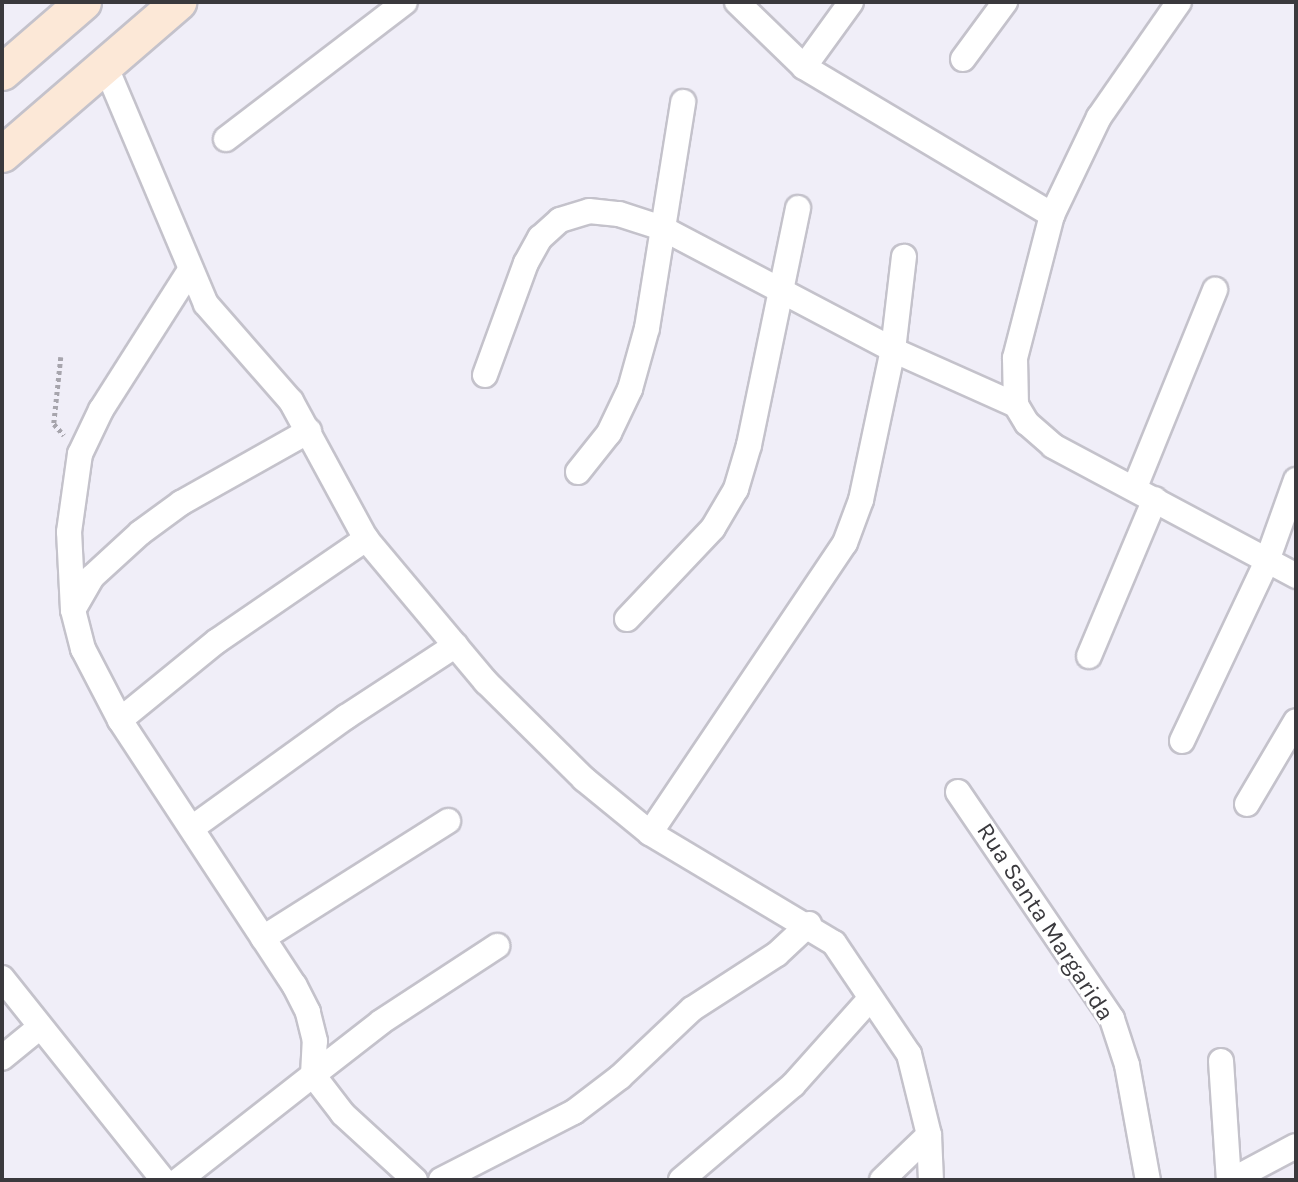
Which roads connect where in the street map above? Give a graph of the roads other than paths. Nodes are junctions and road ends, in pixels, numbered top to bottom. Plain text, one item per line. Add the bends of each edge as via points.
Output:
1 (83, 2) edge
2 (178, 2) edge
3 (405, 2) edge
4 (737, 2) edge
5 (851, 2) edge
6 (1004, 2) edge
7 (1179, 2) edge
8 (963, 59) dead end
9 (105, 65) junction
10 (804, 67) junction
11 (2, 72) edge
12 (683, 102) dead end
13 (226, 139) dead end
14 (2, 154) edge
15 (798, 208) dead end
16 (1052, 215) junction
17 (662, 228) junction
18 (904, 257) dead end
19 (189, 272) junction
20 (779, 287) junction
21 (1214, 290) dead end
22 (893, 350) junction
23 (485, 375) dead end
24 (1016, 405) junction
25 (309, 431) junction
26 (578, 472) dead end
27 (1296, 480) edge
28 (1145, 493) junction
29 (366, 539) junction
30 (1267, 561) junction
31 (1296, 576) edge
32 (73, 610) junction
33 (627, 619) dead end
34 (456, 645) junction
35 (1089, 656) dead end
36 (120, 720) junction
37 (1296, 721) edge
38 (1182, 741) dead end
39 (958, 792) dead end
40 (1247, 804) dead end
41 (448, 821) dead end
42 (192, 828) junction
43 (650, 833) junction
44 (809, 924) junction
45 (263, 937) junction
46 (497, 946) dead end
47 (2, 978) edge
48 (870, 999) junction
49 (40, 1027) junction
50 (2, 1058) edge
51 (1221, 1061) dead end
52 (313, 1075) junction
53 (929, 1135) junction
54 (1296, 1146) edge
55 (163, 1180) edge
56 (180, 1180) edge
57 (415, 1180) edge
58 (441, 1180) edge
59 (681, 1180) edge
60 (882, 1180) edge
61 (931, 1180) edge
62 (1148, 1180) edge
63 (1231, 1180) edge

1 - 11 street
2 - 9 street
3 - 13 street
4 - 10 street
5 - 10 street
6 - 8 street
7 - 16 street via 1099,117
9 - 14 street
9 - 19 street
10 - 16 street
12 - 17 street
15 - 20 street
16 - 24 street via 1015,358
17 - 20 street
17 - 23 street via 619,214 589,211 560,220 540,238 526,263
17 - 26 street via 647,328 630,389 609,433
18 - 22 street
19 - 25 street via 206,304 291,401
19 - 32 street via 101,410 80,454 69,532
20 - 22 street
20 - 33 street via 749,445 736,489 713,528
21 - 28 street
22 - 24 street
22 - 43 street via 861,500 845,543
24 - 28 street via 1027,423 1053,446
25 - 29 street
25 - 32 street via 181,503 140,533 92,577
27 - 30 street
28 - 30 street
28 - 35 street
29 - 34 street
29 - 36 street via 217,641
30 - 31 street
30 - 38 street
32 - 36 street via 83,649
34 - 42 street
34 - 43 street via 526,726
36 - 42 street
37 - 40 street
39 - 62 street, Rua Santa Margarida via 1112,1018 1127,1065
41 - 45 street
42 - 45 street
43 - 44 street
44 - 48 street via 834,943
44 - 58 street via 777,954 692,1009 620,1077 574,1112
45 - 52 street via 308,1012 315,1041
46 - 52 street via 381,1022
47 - 49 street
48 - 53 street via 909,1054
48 - 59 street via 793,1085 747,1129
49 - 50 street
49 - 55 street
51 - 63 street
52 - 56 street
52 - 57 street via 343,1114
53 - 60 street
53 - 61 street
54 - 63 street

